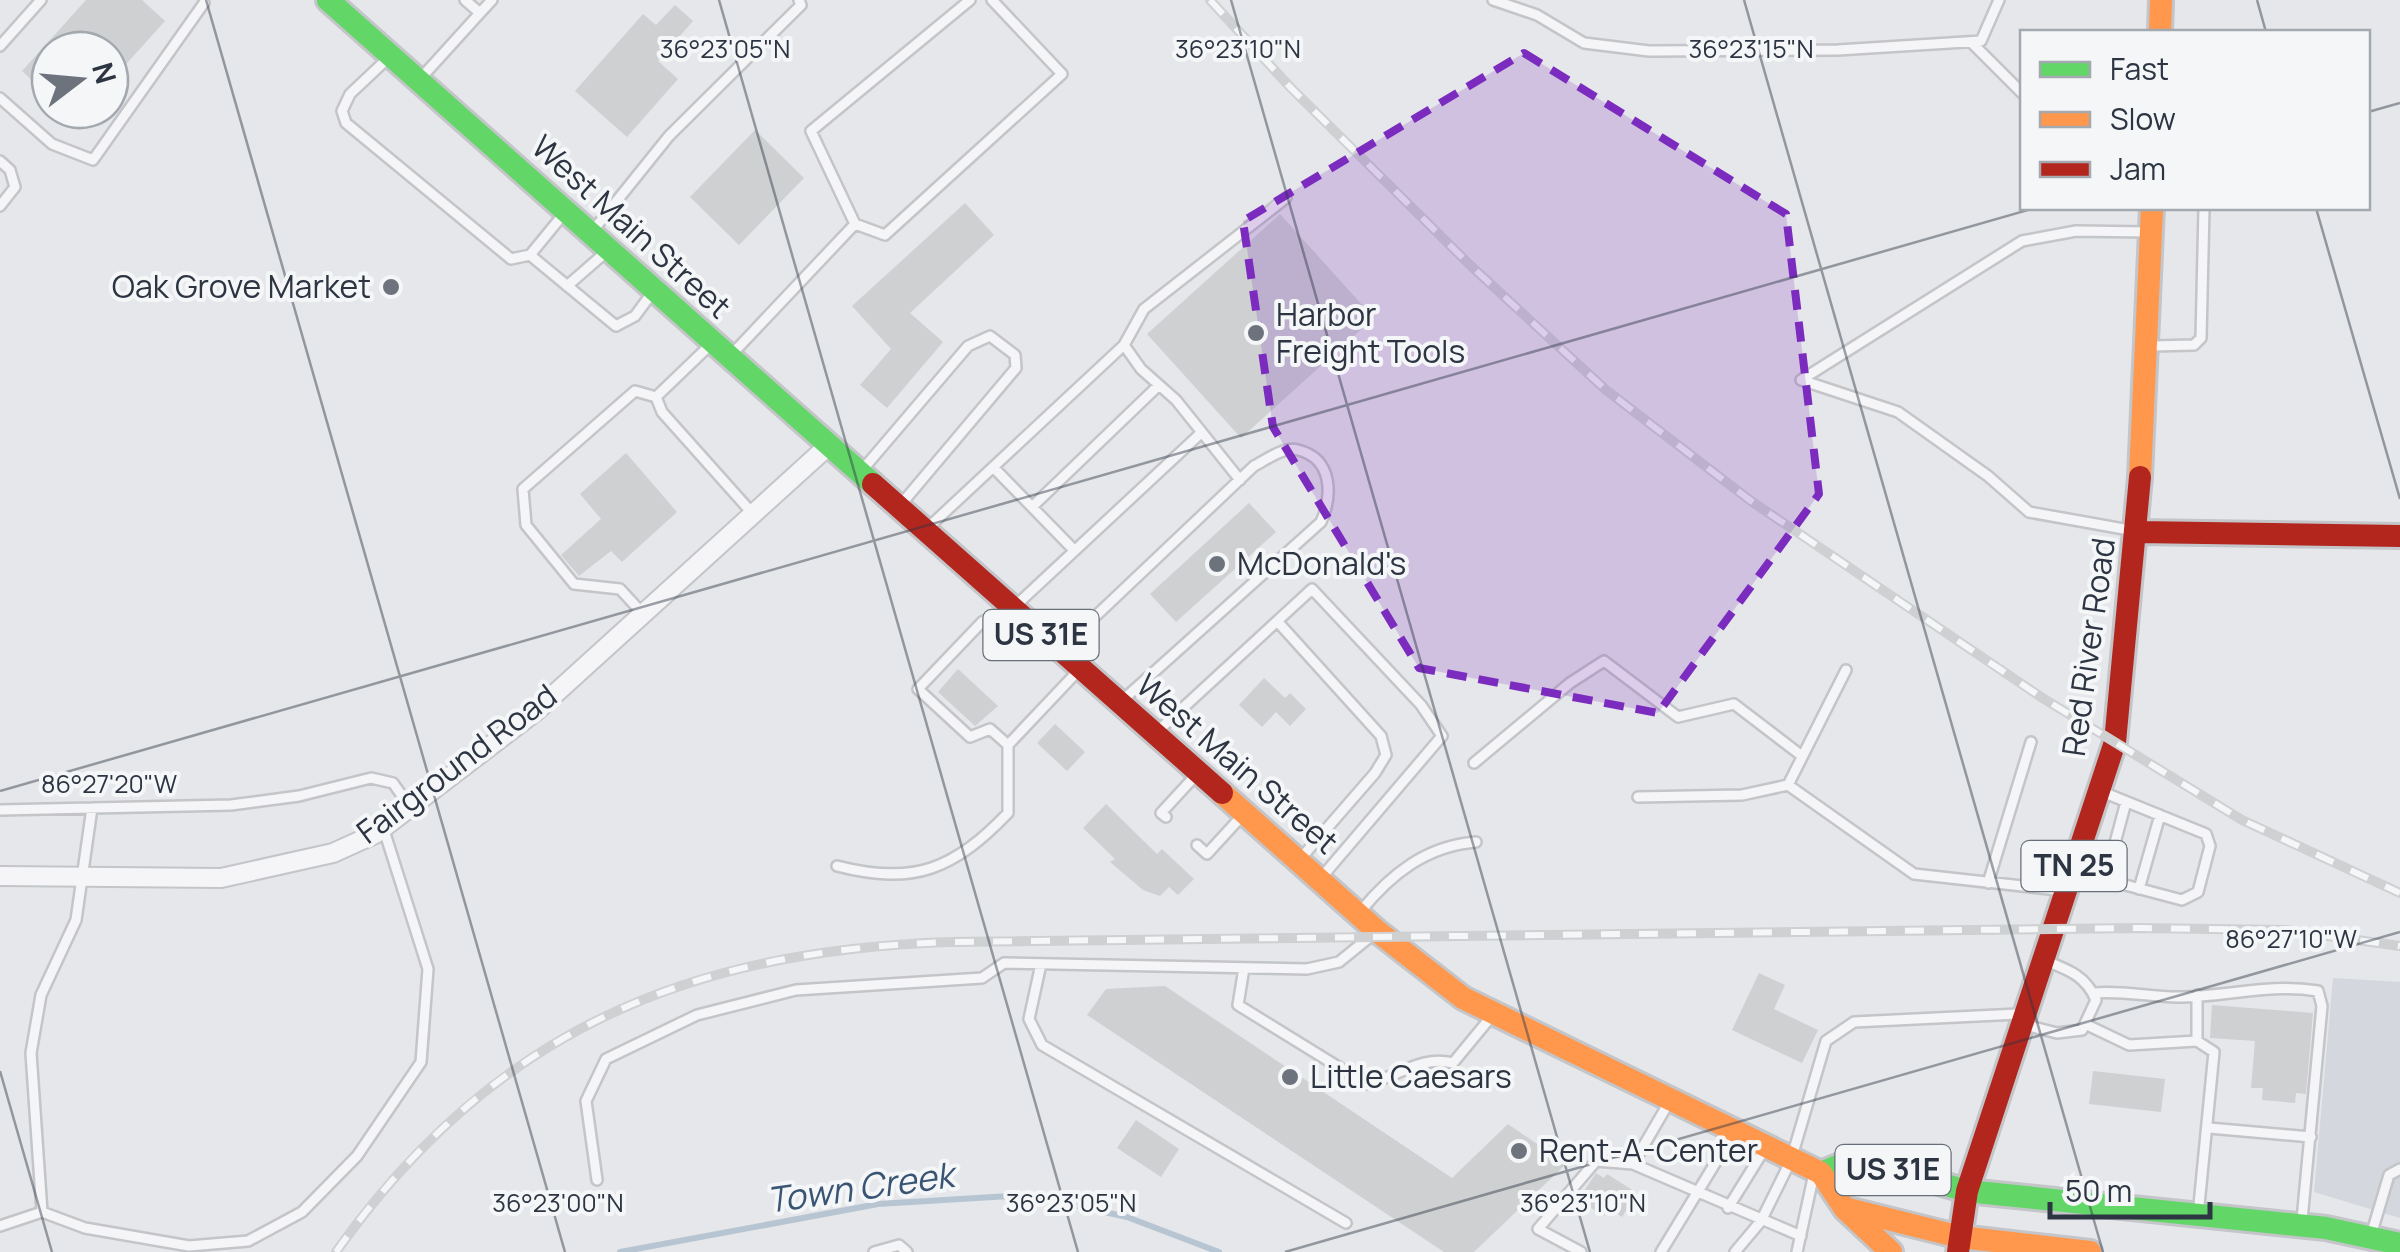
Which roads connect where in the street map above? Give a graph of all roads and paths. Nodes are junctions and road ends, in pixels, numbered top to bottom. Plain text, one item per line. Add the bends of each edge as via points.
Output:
1 (41, 0) edge
2 (328, 0) edge
3 (465, 0) edge
4 (492, 0) edge
5 (799, 0) edge
6 (970, 0) edge
7 (992, 0) edge
8 (1493, 0) edge
9 (1999, 0) edge
10 (2162, 0) edge
11 (203, 1) edge
12 (480, 14) junction
13 (2160, 30) edge
14 (1971, 42) junction
15 (0, 46) edge
16 (390, 55) junction
17 (419, 81) junction
18 (2020, 91) edge
19 (0, 98) edge
20 (0, 161) edge
21 (1286, 198) dead end
22 (0, 206) edge
23 (2152, 210) edge
24 (2204, 210) edge
25 (566, 212) junction
26 (855, 224) junction
27 (2151, 232) junction
28 (599, 242) junction
29 (530, 255) junction
30 (567, 286) junction
31 (654, 291) junction
32 (1124, 345) junction
33 (2146, 346) junction
34 (720, 350) junction
35 (1159, 385) junction
36 (656, 398) junction
37 (1201, 432) junction
38 (828, 446) junction
39 (993, 467) junction
40 (859, 474) junction
41 (1240, 480) junction
42 (1032, 507) junction
43 (898, 508) junction
44 (753, 514) junction
45 (924, 532) junction
46 (2138, 532) junction
47 (2400, 536) edge
48 (1072, 548) junction
49 (1012, 608) junction
50 (643, 614) junction
51 (1277, 621) junction
52 (1059, 650) junction
53 (1080, 669) junction
54 (1846, 670) dead end
55 (1120, 704) junction
56 (1154, 734) junction
57 (2032, 742) dead end
58 (1008, 745) junction
59 (1802, 756) junction
60 (1474, 763) dead end
61 (1198, 774) junction
62 (1788, 785) junction
63 (2099, 791) junction
64 (1638, 798) dead end
65 (2126, 802) junction
66 (410, 807) junction
67 (92, 808) junction
68 (0, 810) edge
69 (1244, 814) junction
70 (2160, 815) junction
71 (1166, 817) dead end
72 (384, 827) junction
73 (1476, 842) dead end
74 (1197, 845) dead end
75 (1298, 861) junction
76 (837, 866) dead end
77 (0, 876) edge
78 (82, 877) junction
79 (1320, 880) junction
80 (2105, 880) junction
81 (2069, 881) junction
82 (1988, 882) junction
83 (2139, 889) junction
84 (1358, 914) junction
85 (1378, 931) junction
86 (2043, 960) junction
87 (1042, 964) junction
88 (1244, 968) junction
89 (2093, 993) junction
90 (2196, 995) junction
91 (1492, 1014) junction
92 (2024, 1019) junction
93 (2087, 1025) junction
94 (2198, 1041) junction
95 (1670, 1100) junction
96 (2209, 1128) junction
97 (1734, 1131) junction
98 (2311, 1137) junction
99 (1766, 1147) junction
100 (1792, 1160) junction
101 (1632, 1164) junction
102 (2400, 1169) edge
103 (1818, 1172) junction
104 (597, 1180) dead end
105 (1967, 1192) junction
106 (1697, 1195) junction
107 (1728, 1208) junction
108 (1845, 1209) junction
109 (42, 1212) junction
110 (2198, 1213) junction
111 (1761, 1221) junction
112 (1346, 1223) dead end
113 (2302, 1225) junction
114 (0, 1226) edge
115 (1801, 1236) junction
116 (2370, 1238) junction
117 (1959, 1244) edge
118 (2400, 1244) edge
119 (2038, 1249) edge
120 (874, 1252) edge
121 (907, 1252) edge
122 (1581, 1252) edge
123 (1661, 1252) edge
124 (1735, 1252) edge
125 (1797, 1252) edge
126 (1891, 1252) edge
127 (2090, 1252) edge

1 - 15 lane
2 - 16 main road, West Main Street / US 31E
3 - 12 lane
4 - 12 lane
5 - 28 lane via 801,6 669,136
6 - 26 lane via 811,131
7 - 26 lane via 1062,74 885,235
8 - 14 lane via 1584,43 1649,52
9 - 14 lane via 1981,41
10 - 13 main road
11 - 19 lane via 93,160 52,144
12 - 17 lane
14 - 18 lane
16 - 17 main road, West Main Street / US 31E
16 - 29 lane via 350,94 342,111 346,123 511,260
17 - 25 main road, West Main Street / US 31E
20 - 22 lane via 15,188
21 - 32 lane via 1144,309
23 - 27 main road, Red River Road / TN 25
24 - 33 lane via 2202,338 2194,345
25 - 28 main road, West Main Street / US 31E
25 - 29 lane
26 - 34 lane
27 - 33 main road, Red River Road / TN 25
27 - 46 lane via 2076,231 2022,241 1802,380 1898,412 2029,512
28 - 30 lane
28 - 31 main road, West Main Street / US 31E
29 - 30 lane
30 - 31 lane via 616,326 635,316
31 - 34 main road, West Main Street / US 31E
32 - 35 lane
32 - 39 lane
33 - 46 main road, Red River Road / TN 25
34 - 36 lane
34 - 38 main road, West Main Street / US 31E
35 - 37 lane
35 - 42 lane
36 - 44 lane
36 - 50 lane via 634,392 523,489 526,525 574,584 620,589
37 - 41 lane
37 - 48 lane
38 - 40 main road, West Main Street / US 31E
38 - 44 street, Fairground Road
39 - 42 lane
39 - 45 lane
40 - 43 main road, West Main Street / US 31E
40 - 43 lane via 968,346 990,336 1015,355 1016,368
41 - 52 lane
41 - 55 lane via 1254,466 1298,449 1328,476 1332,498 1322,522
42 - 48 lane
43 - 45 main road, West Main Street / US 31E
44 - 50 street, Fairground Road
45 - 49 main road, West Main Street / US 31E
46 - 47 main road
46 - 63 main road, Red River Road / TN 25 via 2114,742
48 - 49 lane
49 - 52 main road, West Main Street / US 31E
49 - 58 lane via 982,622 918,689 970,737 990,729
50 - 66 street, Fairground Road via 536,710
51 - 56 lane
51 - 75 lane via 1372,725 1386,754
51 - 79 lane via 1312,590 1442,736
52 - 53 main road, West Main Street / US 31E
53 - 55 main road, West Main Street / US 31E
53 - 58 lane
54 - 59 lane
55 - 56 main road, West Main Street / US 31E
56 - 61 main road, West Main Street / US 31E
57 - 82 lane
58 - 76 lane via 1008,813 972,850 942,867 876,876
59 - 60 lane via 1734,704 1678,717 1604,661
59 - 62 lane
61 - 69 main road, West Main Street / US 31E
61 - 71 lane via 1161,813
62 - 64 lane via 1742,795
62 - 82 lane via 1914,874
63 - 65 lane
63 - 81 main road, Red River Road / TN 25
65 - 70 lane
65 - 80 lane
66 - 67 lane via 392,784 371,778 231,804
66 - 72 street, Fairground Road
67 - 68 lane
67 - 78 lane
69 - 74 lane via 1207,854
69 - 75 main road, West Main Street / US 31E
70 - 83 lane
70 - 83 lane via 2206,834 2210,846 2198,892 2189,900
72 - 78 street, Fairground Road via 333,852 221,878
72 - 109 lane via 428,969 424,1025 420,1062 357,1156 302,1212 248,1241 189,1246 85,1228
73 - 84 lane via 1445,844 1419,858 1382,885
75 - 79 main road, West Main Street / US 31E
77 - 78 street, Fairground Road
78 - 109 lane via 76,920 41,994 30,1053
79 - 84 main road, West Main Street / US 31E
80 - 81 lane
80 - 83 lane
81 - 82 lane
81 - 86 main road, Red River Road / TN 25
84 - 85 main road, West Main Street / US 31E
85 - 88 lane via 1339,962
85 - 91 main road, West Main Street / US 31E
86 - 89 lane via 2075,973
86 - 92 main road, Red River Road / TN 25
87 - 88 lane
87 - 104 lane via 1004,963 982,978 796,990 697,1015 606,1060 586,1101
87 - 112 lane via 1029,1018 1042,1044
88 - 91 lane via 1238,1005 1366,1084 1431,1058 1453,1062
89 - 90 lane
89 - 93 lane
90 - 94 lane
90 - 98 lane via 2284,986 2318,992
91 - 95 main road, West Main Street / US 31E
92 - 93 lane via 2057,1032
92 - 100 lane via 1854,1022 1826,1042
92 - 105 main road, Red River Road / TN 25
93 - 94 lane via 2129,1045
94 - 96 lane via 2214,1052 2216,1066
95 - 97 main road, West Main Street / US 31E
95 - 101 lane
96 - 98 lane
96 - 110 lane
97 - 99 main road, West Main Street / US 31E
97 - 106 lane
98 - 113 lane
99 - 100 main road, West Main Street / US 31E
99 - 107 lane
100 - 103 main road, West Main Street / US 31E
100 - 111 lane
101 - 106 lane
101 - 122 lane via 1596,1161 1538,1229
102 - 116 lane via 2389,1175
103 - 105 main road, US 31E via 1855,1159
103 - 108 main road, US 31E
103 - 115 lane
105 - 110 main road, US 31E
105 - 117 main road, Red River Road / TN 25
106 - 107 lane
106 - 123 lane
107 - 111 lane
108 - 117 main road, US 31E
108 - 126 main road
109 - 114 lane
110 - 113 main road, US 31E
111 - 115 lane
111 - 124 lane
113 - 116 main road, US 31E
115 - 125 lane
116 - 118 main road, US 31E
117 - 119 main road, US 31E
119 - 127 main road, US 31E
120 - 121 lane via 899,1245

